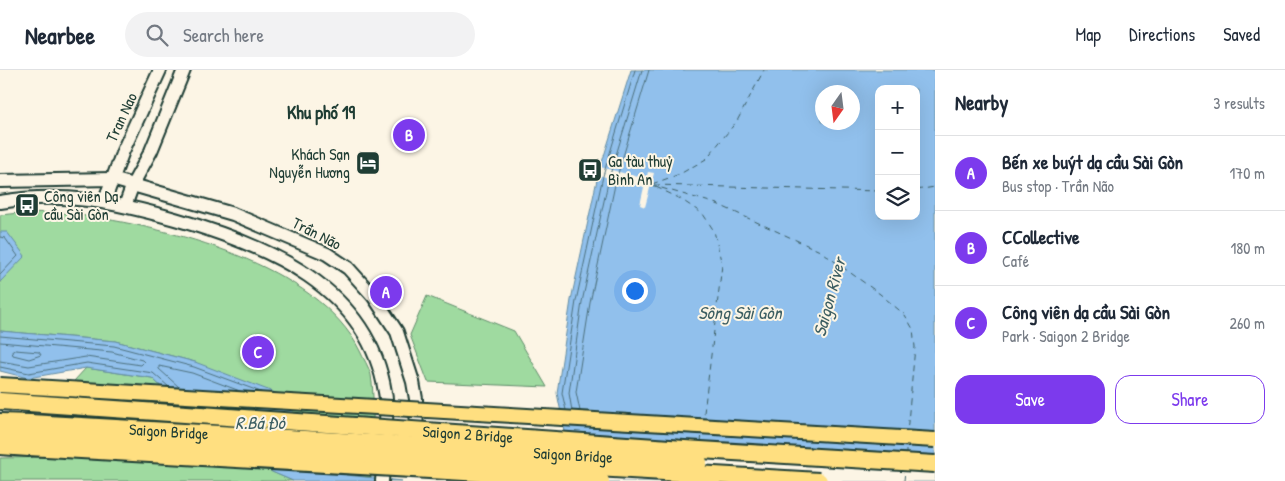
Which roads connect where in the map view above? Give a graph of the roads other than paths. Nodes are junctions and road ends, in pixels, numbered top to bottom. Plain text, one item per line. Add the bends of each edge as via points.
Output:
1 (160, 70) edge
2 (184, 70) edge
3 (112, 179) junction
4 (0, 181) edge
5 (133, 184) junction
6 (0, 202) edge
7 (104, 202) junction
8 (125, 206) junction
9 (0, 385) edge
10 (0, 401) edge
11 (0, 422) edge
12 (0, 434) edge
13 (29, 435) junction
14 (935, 440) edge
15 (0, 446) edge
16 (935, 464) edge
17 (935, 475) edge
18 (382, 481) edge
19 (414, 481) edge
20 (602, 481) edge
21 (818, 481) edge

1 - 3 main road, Tran Nao
2 - 5 main road via 151,151
3 - 4 main road, Trần Não
3 - 5 main road, Trần Não
3 - 7 main road
5 - 8 main road
5 - 19 main road, Trần Não, bridge via 250,220 316,248 348,268 377,301 397,332 413,382 417,453
6 - 7 main road via 33,196
7 - 8 main road
8 - 18 main road, bridge via 227,234 273,253 326,287 349,312 370,347 382,376 386,400
9 - 14 main road, Saigon 2 Bridge, bridge
10 - 16 highway, Saigon 2 Bridge, bridge
11 - 13 highway
12 - 13 highway
13 - 15 highway
13 - 17 highway, Saigon Bridge, bridge
13 - 20 main road, Saigon Bridge, bridge
13 - 21 highway, Saigon Bridge, bridge

